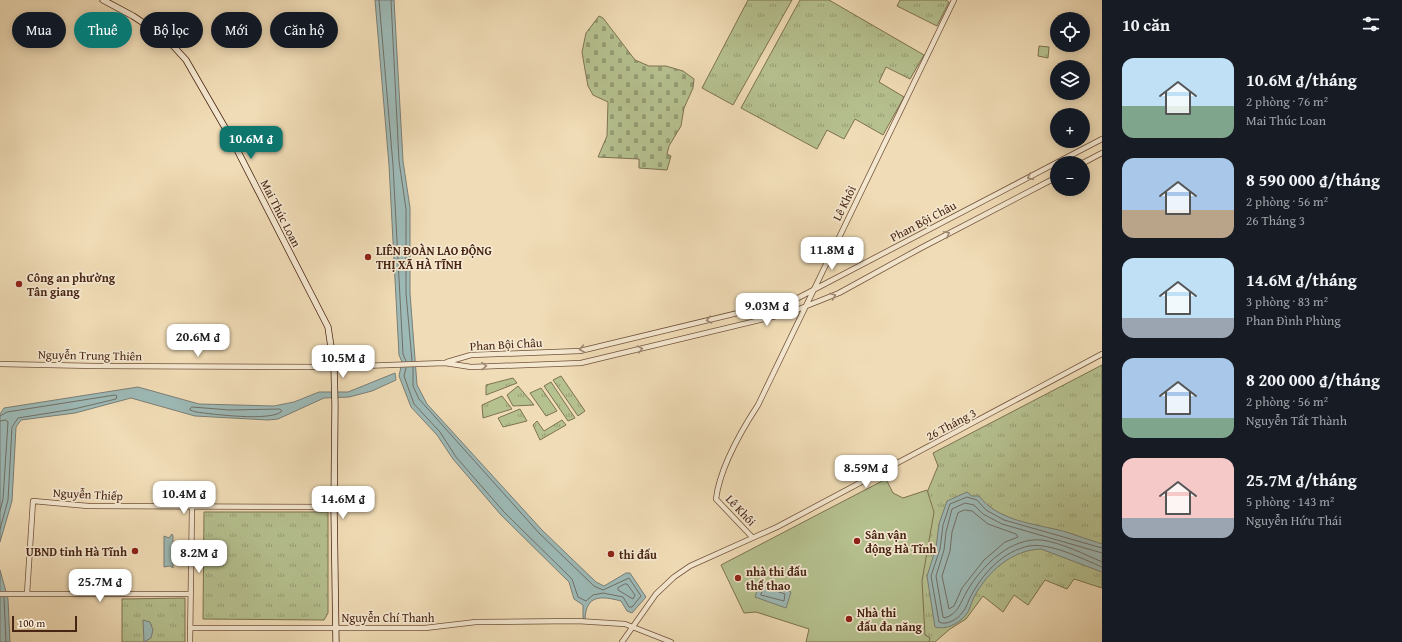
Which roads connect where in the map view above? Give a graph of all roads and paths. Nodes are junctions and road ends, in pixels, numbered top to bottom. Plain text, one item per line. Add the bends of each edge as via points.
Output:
1 (103, 0) edge
2 (954, 0) edge
3 (1102, 139) edge
4 (1102, 153) edge
5 (1090, 159) edge
6 (1050, 181) edge
7 (814, 290) junction
8 (807, 306) junction
9 (1102, 354) edge
10 (446, 363) junction
11 (0, 364) edge
12 (334, 367) junction
13 (192, 506) junction
14 (334, 507) junction
15 (752, 536) junction
16 (0, 594) edge
17 (27, 594) junction
18 (190, 594) junction
19 (336, 627) junction
20 (633, 627) junction
21 (190, 628) junction
22 (190, 642) edge
23 (336, 642) edge
24 (622, 642) edge
25 (671, 642) edge

1 - 12 main road, Mai Thúc Loan via 166,38 193,71 231,138 328,327
2 - 7 street, Lê Khôi
3 -> 7 street, Phan Bội Châu
4 - 5 street
8 -> 6 street, Phan Bội Châu via 839,293
7 - 8 street, Lê Khôi
7 -> 10 street, Phan Bội Châu via 796,299 580,350 471,355
10 -> 8 street, Phan Bội Châu via 471,367 581,363 789,313
8 - 15 street, Lê Khôi via 758,405 740,432 716,499
9 - 15 street, 26 Tháng 3 via 777,526
10 - 12 street, Nguyễn Trung Thiên
11 - 12 street, Nguyễn Trung Thiên
12 - 14 main road, Mai Thúc Loan
13 - 14 street, Nguyễn Thiếp
13 - 17 street, Nguyễn Thiếp via 88,506 33,501
13 - 18 street
14 - 19 main road, Mai Thúc Loan
15 - 20 street, 26 Tháng 3 via 690,566 674,577 656,594
16 - 17 street
17 - 18 street
18 - 21 street
19 - 20 street, Nguyễn Chí Thanh via 425,628 476,622 544,621 619,624
19 - 21 street, Nguyễn Chí Thanh
19 - 23 main road, Mai Thúc Loan
20 - 24 street, 26 Tháng 3
20 - 25 street, Nguyễn Chí Thanh
21 - 22 street

